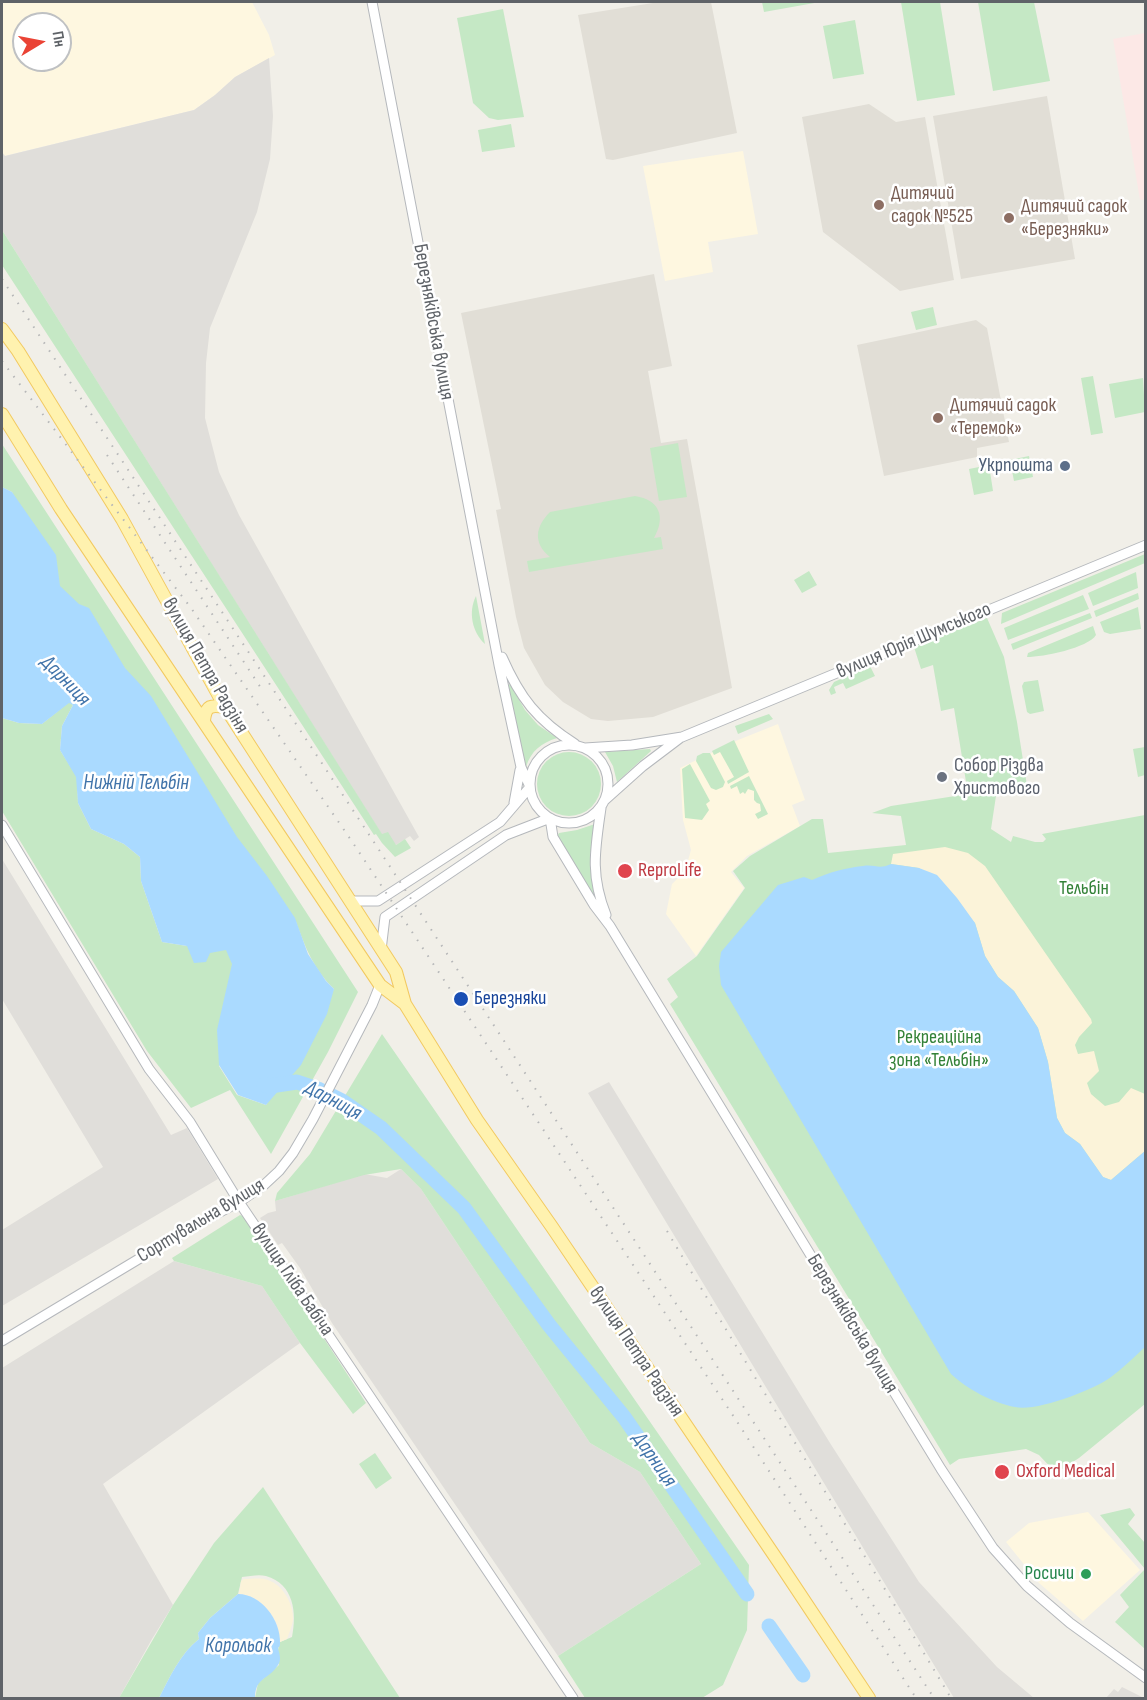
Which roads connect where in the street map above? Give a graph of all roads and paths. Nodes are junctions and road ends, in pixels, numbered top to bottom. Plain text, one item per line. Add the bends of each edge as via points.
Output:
1 (372, 2) edge
2 (2, 329) edge
3 (2, 414) edge
4 (1146, 545) edge
5 (495, 642) junction
6 (225, 706) junction
7 (204, 720) junction
8 (682, 737) junction
9 (581, 746) junction
10 (521, 767) junction
11 (530, 787) junction
12 (603, 803) junction
13 (510, 812) junction
14 (550, 818) junction
15 (2, 825) edge
16 (516, 831) junction
17 (553, 837) junction
18 (351, 901) junction
19 (610, 926) junction
20 (381, 950) junction
21 (380, 985) junction
22 (405, 1004) junction
23 (239, 1202) junction
24 (2, 1341) edge
25 (1146, 1678) edge
26 (573, 1698) edge
27 (869, 1698) edge

1 - 5 street, Березняківська вулиця
2 - 6 main road, вулиця Петра Радзіня via 122,519
3 - 7 main road, вулиця Петра Радзіня via 61,509
4 - 8 street, вулиця Юрія Шумського
5 - 9 street, Березняківська вулиця via 532,709 548,726
5 - 10 street, Березняківська вулиця
6 - 7 main road via 209,707
6 - 18 main road, вулиця Петра Радзіня
7 - 21 main road, вулиця Петра Радзіня
8 - 9 street, вулиця Юрія Шумського via 632,745
8 - 12 street, вулиця Юрія Шумського
9 - 11 street via 558,746 544,753 533,768
9 - 12 street via 596,755 606,769 609,787
10 - 11 street, Березняківська вулиця
10 - 13 street
11 - 13 street
11 - 14 street via 537,805
12 - 14 street via 588,819 575,823
12 - 19 street, Березняківська вулиця via 594,861 599,896
13 - 18 street via 378,901
14 - 16 street
14 - 17 street, Березняківська вулиця
15 - 23 street, вулиця Гліба Бабіча via 149,1069 190,1122
16 - 17 street via 539,830
16 - 20 street via 385,917
17 - 19 street, Березняківська вулиця
18 - 20 main road, вулиця Петра Радзіня
19 - 25 street, Березняківська вулиця via 983,1534 1027,1586
20 - 22 main road, вулиця Петра Радзіня via 396,972
21 - 22 main road, вулиця Петра Радзіня
21 - 23 street, Сортувальна вулиця via 293,1153 264,1185
22 - 27 main road, вулиця Петра Радзіня via 477,1120
23 - 24 street, Сортувальна вулиця
23 - 26 street, вулиця Гліба Бабіча

